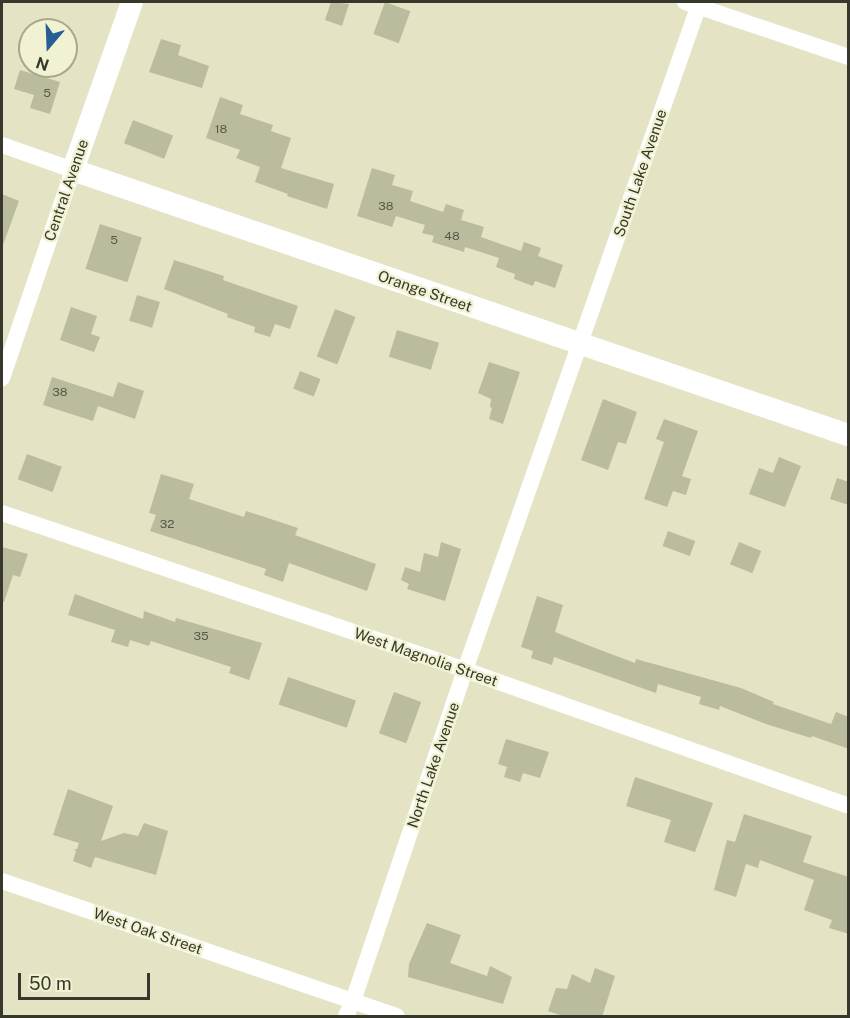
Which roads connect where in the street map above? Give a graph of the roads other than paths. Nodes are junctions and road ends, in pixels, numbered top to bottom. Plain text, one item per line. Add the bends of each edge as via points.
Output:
1 (132, 2) edge
2 (694, 3) edge
3 (849, 57) edge
4 (2, 145) edge
5 (73, 170) junction
6 (581, 344) junction
7 (2, 378) edge
8 (849, 435) edge
9 (2, 513) edge
10 (465, 670) junction
11 (849, 806) edge
12 (2, 881) edge
13 (353, 1001) junction
14 (346, 1017) edge
15 (397, 1017) edge

1 - 5 street, Central Avenue
2 - 3 street
2 - 6 street, South Lake Avenue
4 - 5 street, Orange Street
5 - 6 street, Orange Street
5 - 7 street, Central Avenue
6 - 8 street, Orange Street
6 - 10 street, North Lake Avenue
9 - 10 street, West Magnolia Street
10 - 11 street, West Magnolia Street
10 - 13 street, North Lake Avenue
12 - 13 street, West Oak Street
13 - 14 street, North Lake Avenue
13 - 15 street, West Oak Street

